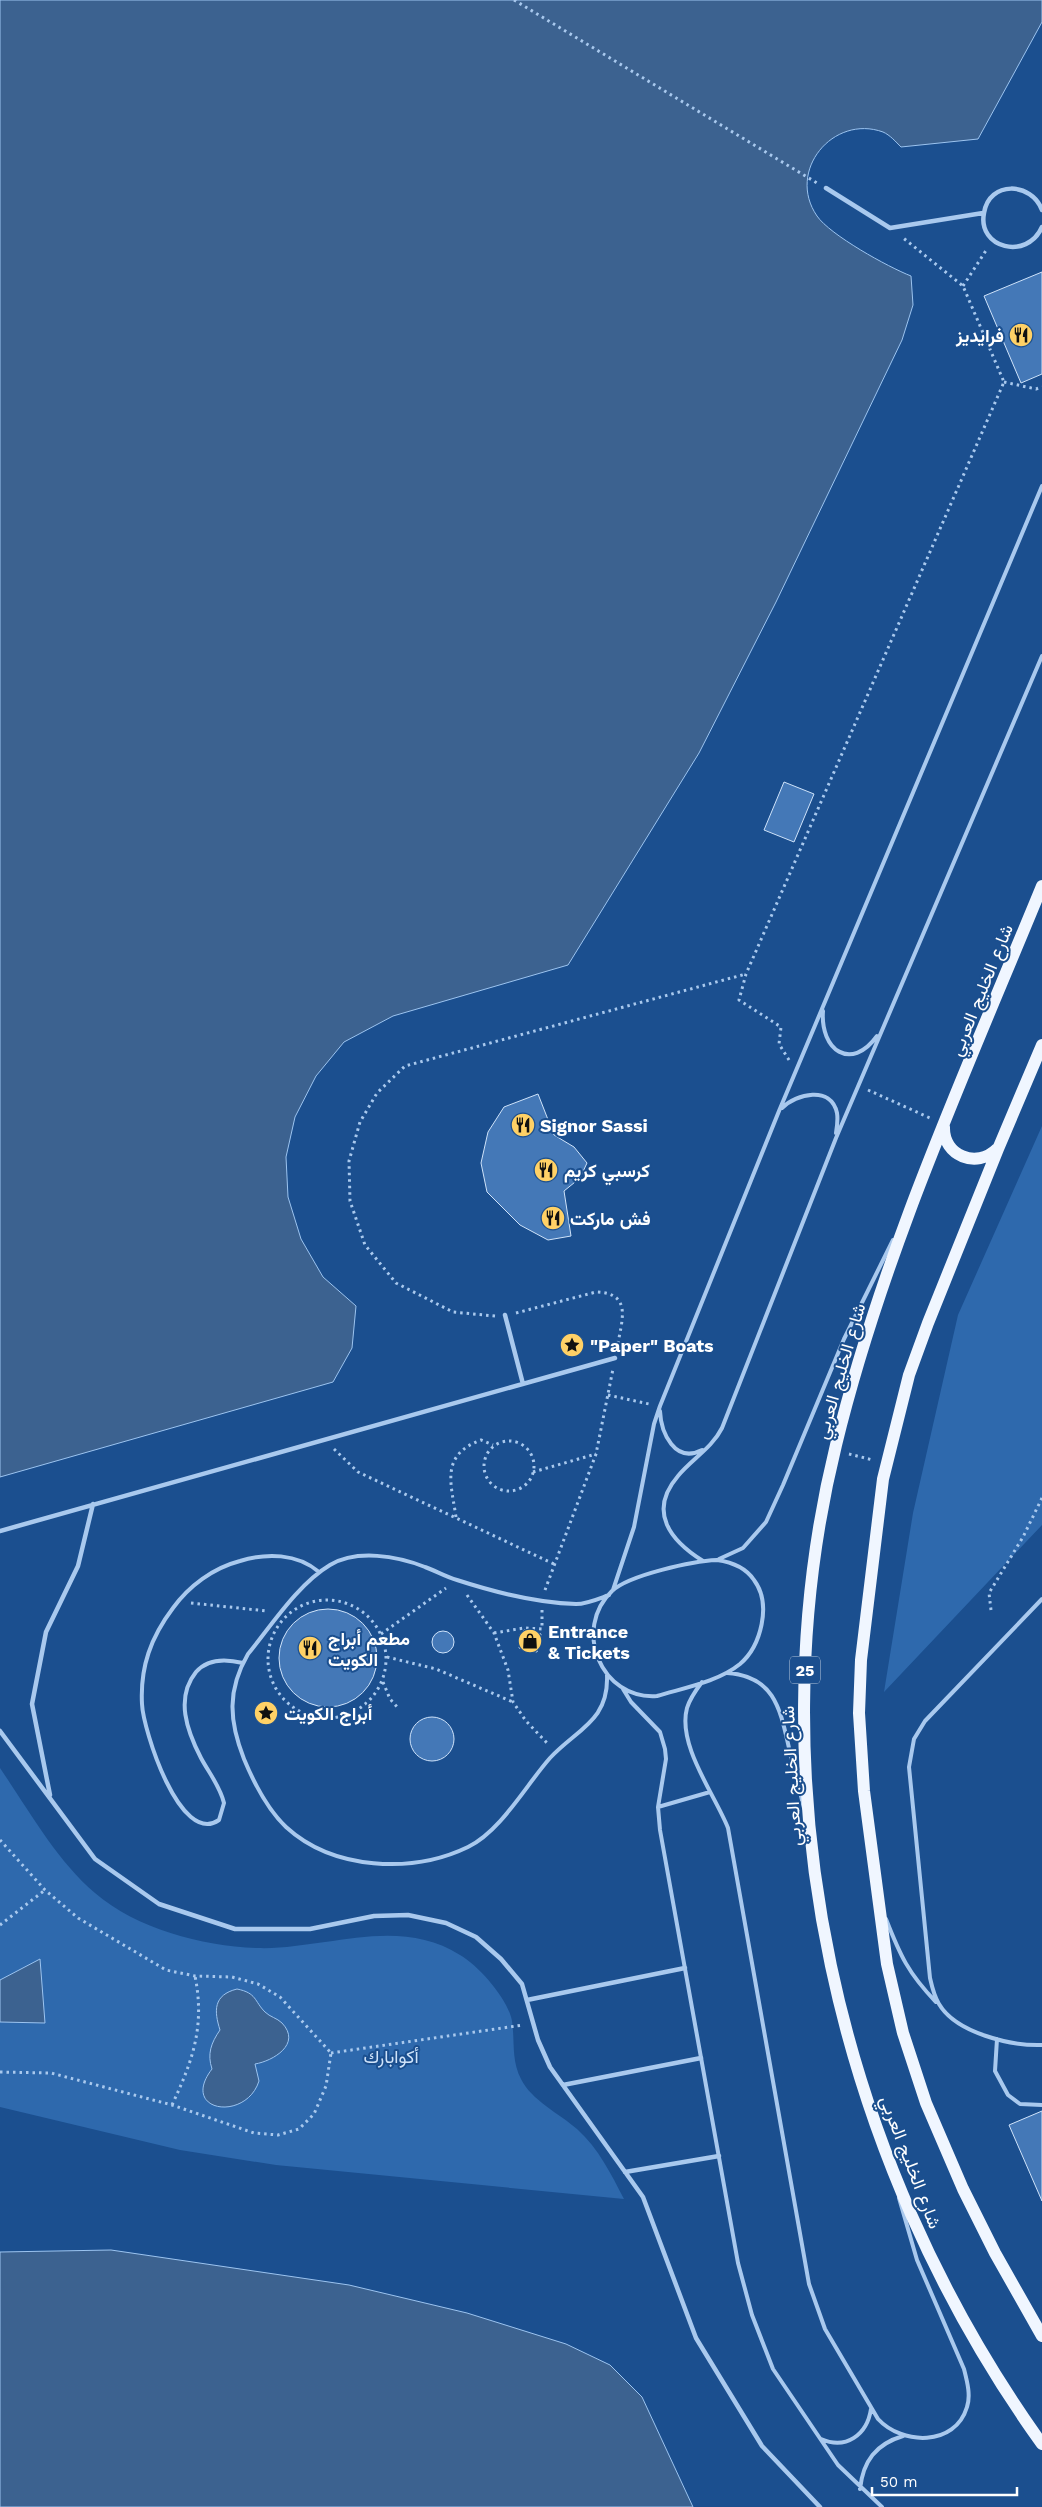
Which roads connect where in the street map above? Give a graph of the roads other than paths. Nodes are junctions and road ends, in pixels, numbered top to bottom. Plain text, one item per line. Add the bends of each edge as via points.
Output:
1 (826, 188) road end
2 (1040, 200) edge
3 (1042, 210) edge
4 (983, 213) junction
5 (1042, 227) edge
6 (1042, 486) edge
7 (1042, 493) edge
8 (1037, 498) junction
9 (1042, 656) edge
10 (1042, 886) edge
11 (823, 1006) junction
12 (882, 1030) junction
13 (1042, 1045) edge
14 (778, 1111) junction
15 (945, 1125) junction
16 (836, 1138) junction
17 (998, 1148) junction
18 (916, 1196) junction
19 (505, 1315) road end
20 (615, 1358) road end
21 (523, 1384) junction
22 (660, 1406) junction
23 (711, 1444) junction
24 (93, 1504) junction
25 (0, 1531) edge
26 (717, 1560) junction
27 (703, 1561) junction
28 (319, 1572) junction
29 (613, 1590) junction
30 (609, 1595) junction
31 (1042, 1599) edge
32 (243, 1663) junction
33 (727, 1673) junction
34 (607, 1675) junction
35 (702, 1682) junction
36 (623, 1689) junction
37 (0, 1731) edge
38 (710, 1792) junction
39 (51, 1798) junction
40 (658, 1807) junction
41 (809, 1830) junction
42 (878, 1898) junction
43 (685, 1968) junction
44 (527, 2000) junction
45 (939, 2005) junction
46 (996, 2039) junction
47 (1042, 2045) edge
48 (701, 2058) junction
49 (563, 2085) junction
50 (1042, 2105) edge
51 (719, 2156) junction
52 (625, 2172) junction
53 (893, 2174) junction
54 (1042, 2336) edge
55 (871, 2409) junction
56 (903, 2436) junction
57 (818, 2438) junction
58 (1042, 2444) edge
59 (860, 2489) junction
60 (820, 2507) edge
61 (882, 2507) edge

1 - 4 street via 890,228
2 - 3 street
2 - 4 street via 1028,191 1000,190 989,200
4 - 5 street via 985,228 993,240 1006,247 1020,248 1033,241
6 - 8 lane
7 - 8 lane
8 - 11 lane
9 - 12 lane
10 - 15 main road, شارع الخليج العربي / 25
11 - 12 lane via 826,1038 840,1053 860,1053
11 - 14 lane
12 - 16 lane
13 - 17 main road, شارع الخليج العربي
14 - 16 lane via 796,1097 820,1096 837,1112
14 - 22 lane
15 - 17 main road via 949,1145 965,1158 979,1159
15 - 18 main road, شارع الخليج العربي / 25
16 - 23 lane via 722,1428
17 - 42 main road, شارع الخليج العربي via 909,1375 887,1463 860,1660 859,1713 864,1791
18 - 26 lane via 844,1339 766,1522 743,1548
18 - 41 main road, شارع الخليج العربي / 25 via 864,1343 834,1450 817,1546 803,1711
19 - 21 street
20 - 21 street
21 - 24 street
22 - 23 lane via 663,1433 674,1446 683,1452 693,1453
22 - 29 lane via 634,1527
23 - 27 lane via 677,1477 668,1492 664,1512 667,1527 674,1538
24 - 25 street
24 - 39 street via 78,1566 46,1632 32,1704
26 - 27 lane
26 - 33 lane via 738,1566 749,1574 762,1601 756,1643 745,1660
27 - 29 lane via 636,1578
28 - 30 lane via 343,1560 369,1556 409,1562 457,1580 542,1601 577,1604
28 - 32 lane via 282,1612
28 - 32 lane via 294,1559 252,1557 230,1564 207,1576 178,1601 158,1630 146,1656 142,1704 151,1749 185,1811 201,1822 212,1824 219,1820 224,1803 193,1738 185,1714 184,1695 195,1673 209,1662
29 - 30 lane
30 - 34 lane via 597,1615 593,1635 596,1654
31 - 45 lane via 925,1721 911,1748 910,1782 930,1978
32 - 34 lane via 233,1689 233,1717 241,1752 267,1804 286,1828 312,1844 340,1857 377,1864 438,1857 469,1846 493,1828 556,1752 598,1715 607,1692
33 - 35 lane
33 - 41 lane via 755,1679 777,1702
34 - 36 lane
35 - 36 lane via 657,1696 638,1695
35 - 38 lane via 692,1696 685,1722 692,1750
36 - 40 lane via 660,1732 666,1759
37 - 39 street
38 - 40 lane
38 - 55 lane via 730,1839 809,2284 825,2329
39 - 44 street via 95,1859 159,1904 235,1929 310,1929 383,1916 408,1915 446,1923 476,1937 500,1959 522,1984
40 - 43 lane
41 - 53 main road, شارع الخليج العربي / 25 via 839,2000 855,2060
42 - 45 lane via 902,1958 913,1977
42 - 54 main road, شارع الخليج العربي via 894,1998 926,2103 975,2213
43 - 44 street
43 - 48 lane
44 - 49 street via 550,2067
45 - 46 lane via 962,2024
46 - 47 lane
46 - 50 lane via 994,2071 1008,2094 1020,2104
48 - 49 street
48 - 51 lane
49 - 52 street
51 - 52 street
51 - 57 lane via 738,2263 758,2333 773,2369
52 - 60 street via 643,2197 696,2338 762,2446
53 - 56 lane via 910,2242 964,2369 969,2395 966,2411 950,2429 924,2438
53 - 58 main road, شارع الخليج العربي / 25 via 963,2318 1002,2385
55 - 56 lane via 883,2425
55 - 57 lane via 865,2429 848,2442 838,2444
56 - 59 lane via 875,2450 864,2468
57 - 59 lane
59 - 61 lane

